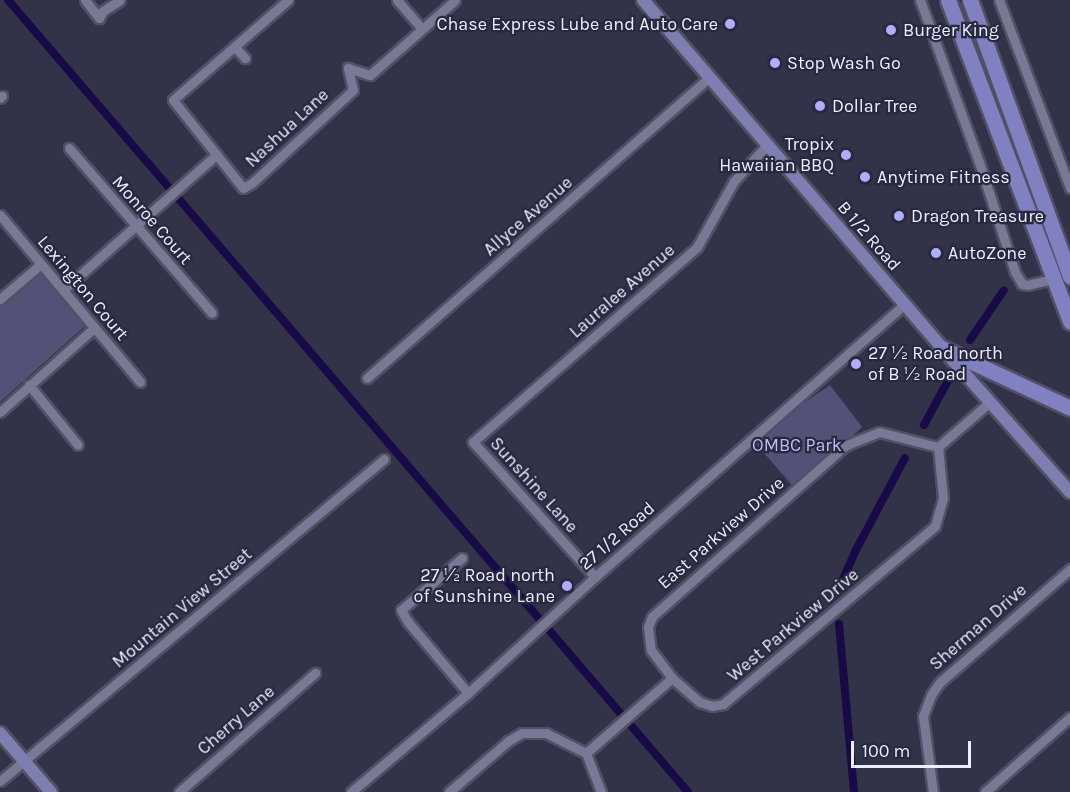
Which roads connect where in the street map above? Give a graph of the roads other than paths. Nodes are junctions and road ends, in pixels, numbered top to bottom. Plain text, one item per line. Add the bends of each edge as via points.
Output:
1 (85, 0) edge
2 (120, 0) edge
3 (288, 0) edge
4 (397, 0) edge
5 (455, 0) edge
6 (643, 0) edge
7 (920, 0) edge
8 (948, 0) edge
9 (970, 0) edge
10 (999, 0) edge
11 (422, 29) junction
12 (235, 47) junction
13 (244, 58) dead end
14 (710, 77) junction
15 (767, 145) junction
16 (69, 148) dead end
17 (217, 154) junction
18 (1067, 172) edge
19 (1070, 188) edge
20 (0, 215) edge
21 (135, 226) junction
22 (1036, 233) junction
23 (41, 264) junction
24 (1069, 271) edge
25 (1054, 279) junction
26 (63, 290) junction
27 (1070, 290) edge
28 (0, 299) edge
29 (904, 305) junction
30 (212, 313) dead end
31 (1070, 322) edge
32 (94, 328) junction
33 (942, 348) junction
34 (367, 378) dead end
35 (140, 382) dead end
36 (29, 385) junction
37 (990, 402) junction
38 (1070, 408) edge
39 (0, 412) edge
40 (473, 442) joint
41 (78, 445) dead end
42 (938, 447) junction
43 (384, 459) dead end
44 (1070, 492) edge
45 (462, 558) dead end
46 (1070, 569) edge
47 (595, 577) junction
48 (315, 673) dead end
49 (672, 678) junction
50 (468, 693) junction
51 (1070, 717) edge
52 (0, 733) edge
53 (586, 753) junction
54 (24, 761) junction
55 (0, 781) edge
56 (51, 792) edge
57 (179, 792) edge
58 (351, 792) edge
59 (449, 792) edge
60 (601, 792) edge
61 (933, 792) edge
62 (985, 792) edge

1 - 2 street via 99,18
3 - 12 street
4 - 11 street
5 - 11 street
6 - 14 main road, B 1/2 Road
7 - 25 street via 1015,272 1022,284
8 - 22 highway
9 - 24 highway
10 - 18 street
11 - 17 street, Nashua Lane via 370,75 348,68 352,90 252,183 243,188
12 - 13 street
12 - 17 street via 173,100
14 - 15 main road, B 1/2 Road
14 - 34 street, Allyce Avenue
15 - 29 main road, B 1/2 Road
15 - 40 street, Lauralee Avenue via 734,180 697,248
16 - 21 street, Monroe Court
17 - 21 street
18 - 19 street
20 - 23 street, Lexington Court
21 - 26 street
21 - 30 street, Monroe Court
22 - 24 highway via 1055,265
22 - 25 highway
23 - 26 street, Lexington Court
23 - 28 street
25 - 27 highway via 1060,279
25 - 31 highway
26 - 32 street, Lexington Court
29 - 33 main road, B 1/2 Road
29 - 47 street, 27 1/2 Road
32 - 35 street, Lexington Court
32 - 36 street
33 - 37 main road, B 1/2 Road
33 - 38 highway
36 - 39 street
36 - 41 street
37 - 42 street
37 - 44 main road, B 1/2 Road
40 - 47 street, Sunshine Lane
42 - 49 street, West Parkview Drive via 943,498 935,526 723,704 700,702
42 - 49 street, East Parkview Drive via 879,432 845,446 652,617 648,639 651,650
43 - 54 street, Mountain View Street
45 - 50 street via 401,610
46 - 61 street, Sherman Drive via 939,683 931,695 923,716
47 - 50 street, 27 1/2 Road
48 - 57 street, Cherry Lane
49 - 53 street
50 - 58 street, 27 1/2 Road
51 - 62 street
52 - 54 main road
53 - 59 street via 546,733 522,733
53 - 60 street
54 - 55 street, Mountain View Street
54 - 56 main road

